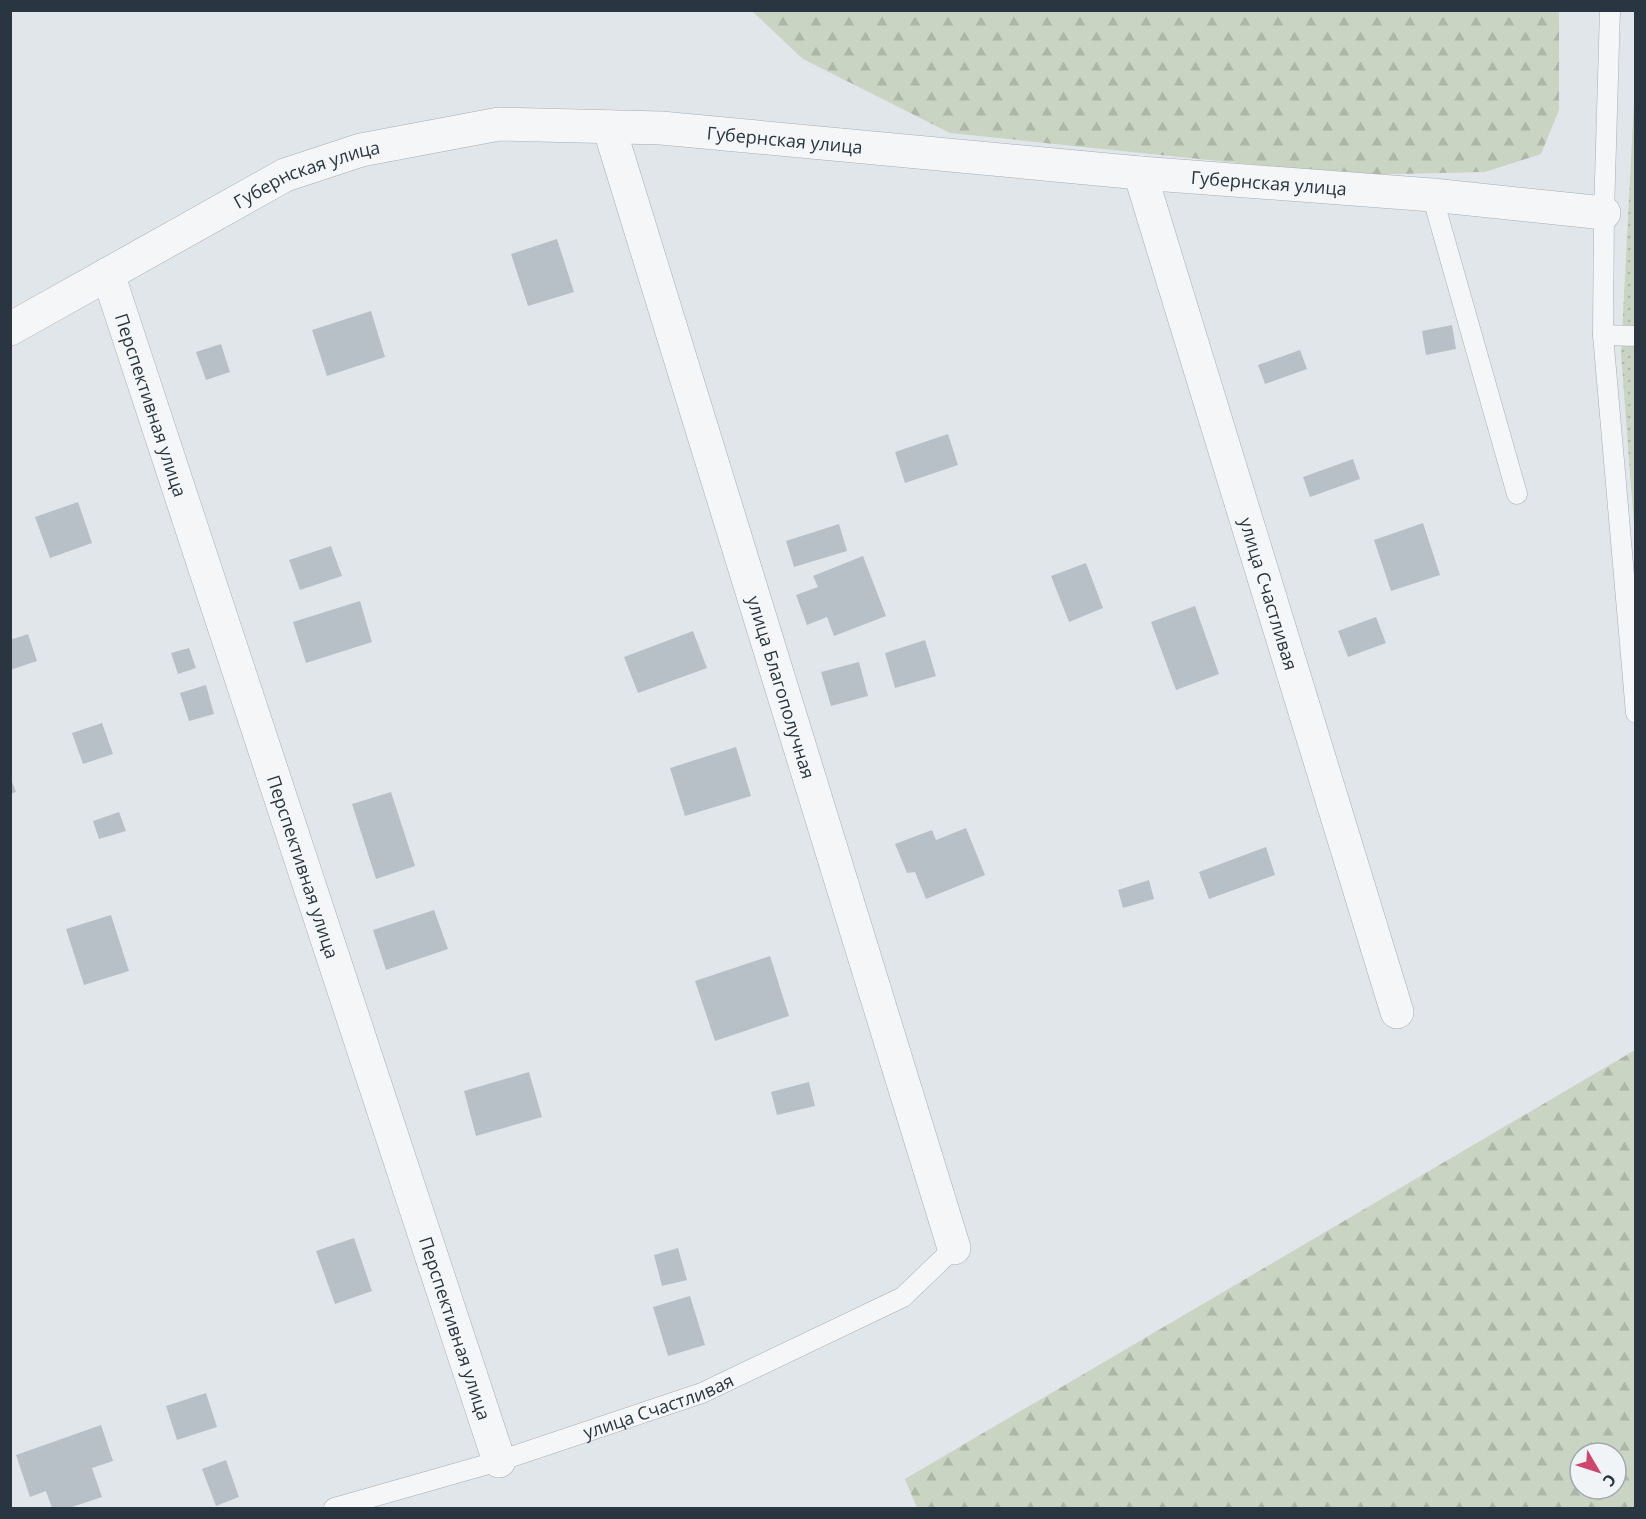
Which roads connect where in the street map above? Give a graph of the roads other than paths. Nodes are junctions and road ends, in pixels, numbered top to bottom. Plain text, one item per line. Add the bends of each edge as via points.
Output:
1 (1610, 10) edge
2 (609, 127) junction
3 (1140, 173) junction
4 (1432, 195) junction
5 (1604, 213) junction
6 (108, 274) junction
7 (10, 328) edge
8 (1603, 335) junction
9 (1635, 336) edge
10 (1517, 494) dead end
11 (1634, 676) edge
12 (1635, 713) edge
13 (1397, 1012) dead end
14 (954, 1248) joint
15 (499, 1461) junction
16 (334, 1509) edge

1 - 5 lane
2 - 3 street, Губернская улица via 661,128
2 - 6 street, Губернская улица via 499,124 361,150 285,175
2 - 14 street, улица Благополучная
3 - 4 street, Губернская улица
3 - 13 street, улица Счастливая
4 - 5 street, Губернская улица
4 - 10 lane
5 - 8 lane
6 - 7 street, Губернская улица
6 - 15 street, Перспективная улица
8 - 9 lane
8 - 11 lane
11 - 12 lane
14 - 15 lane, улица Счастливая via 903,1298 702,1393
15 - 16 lane, улица Счастливая

